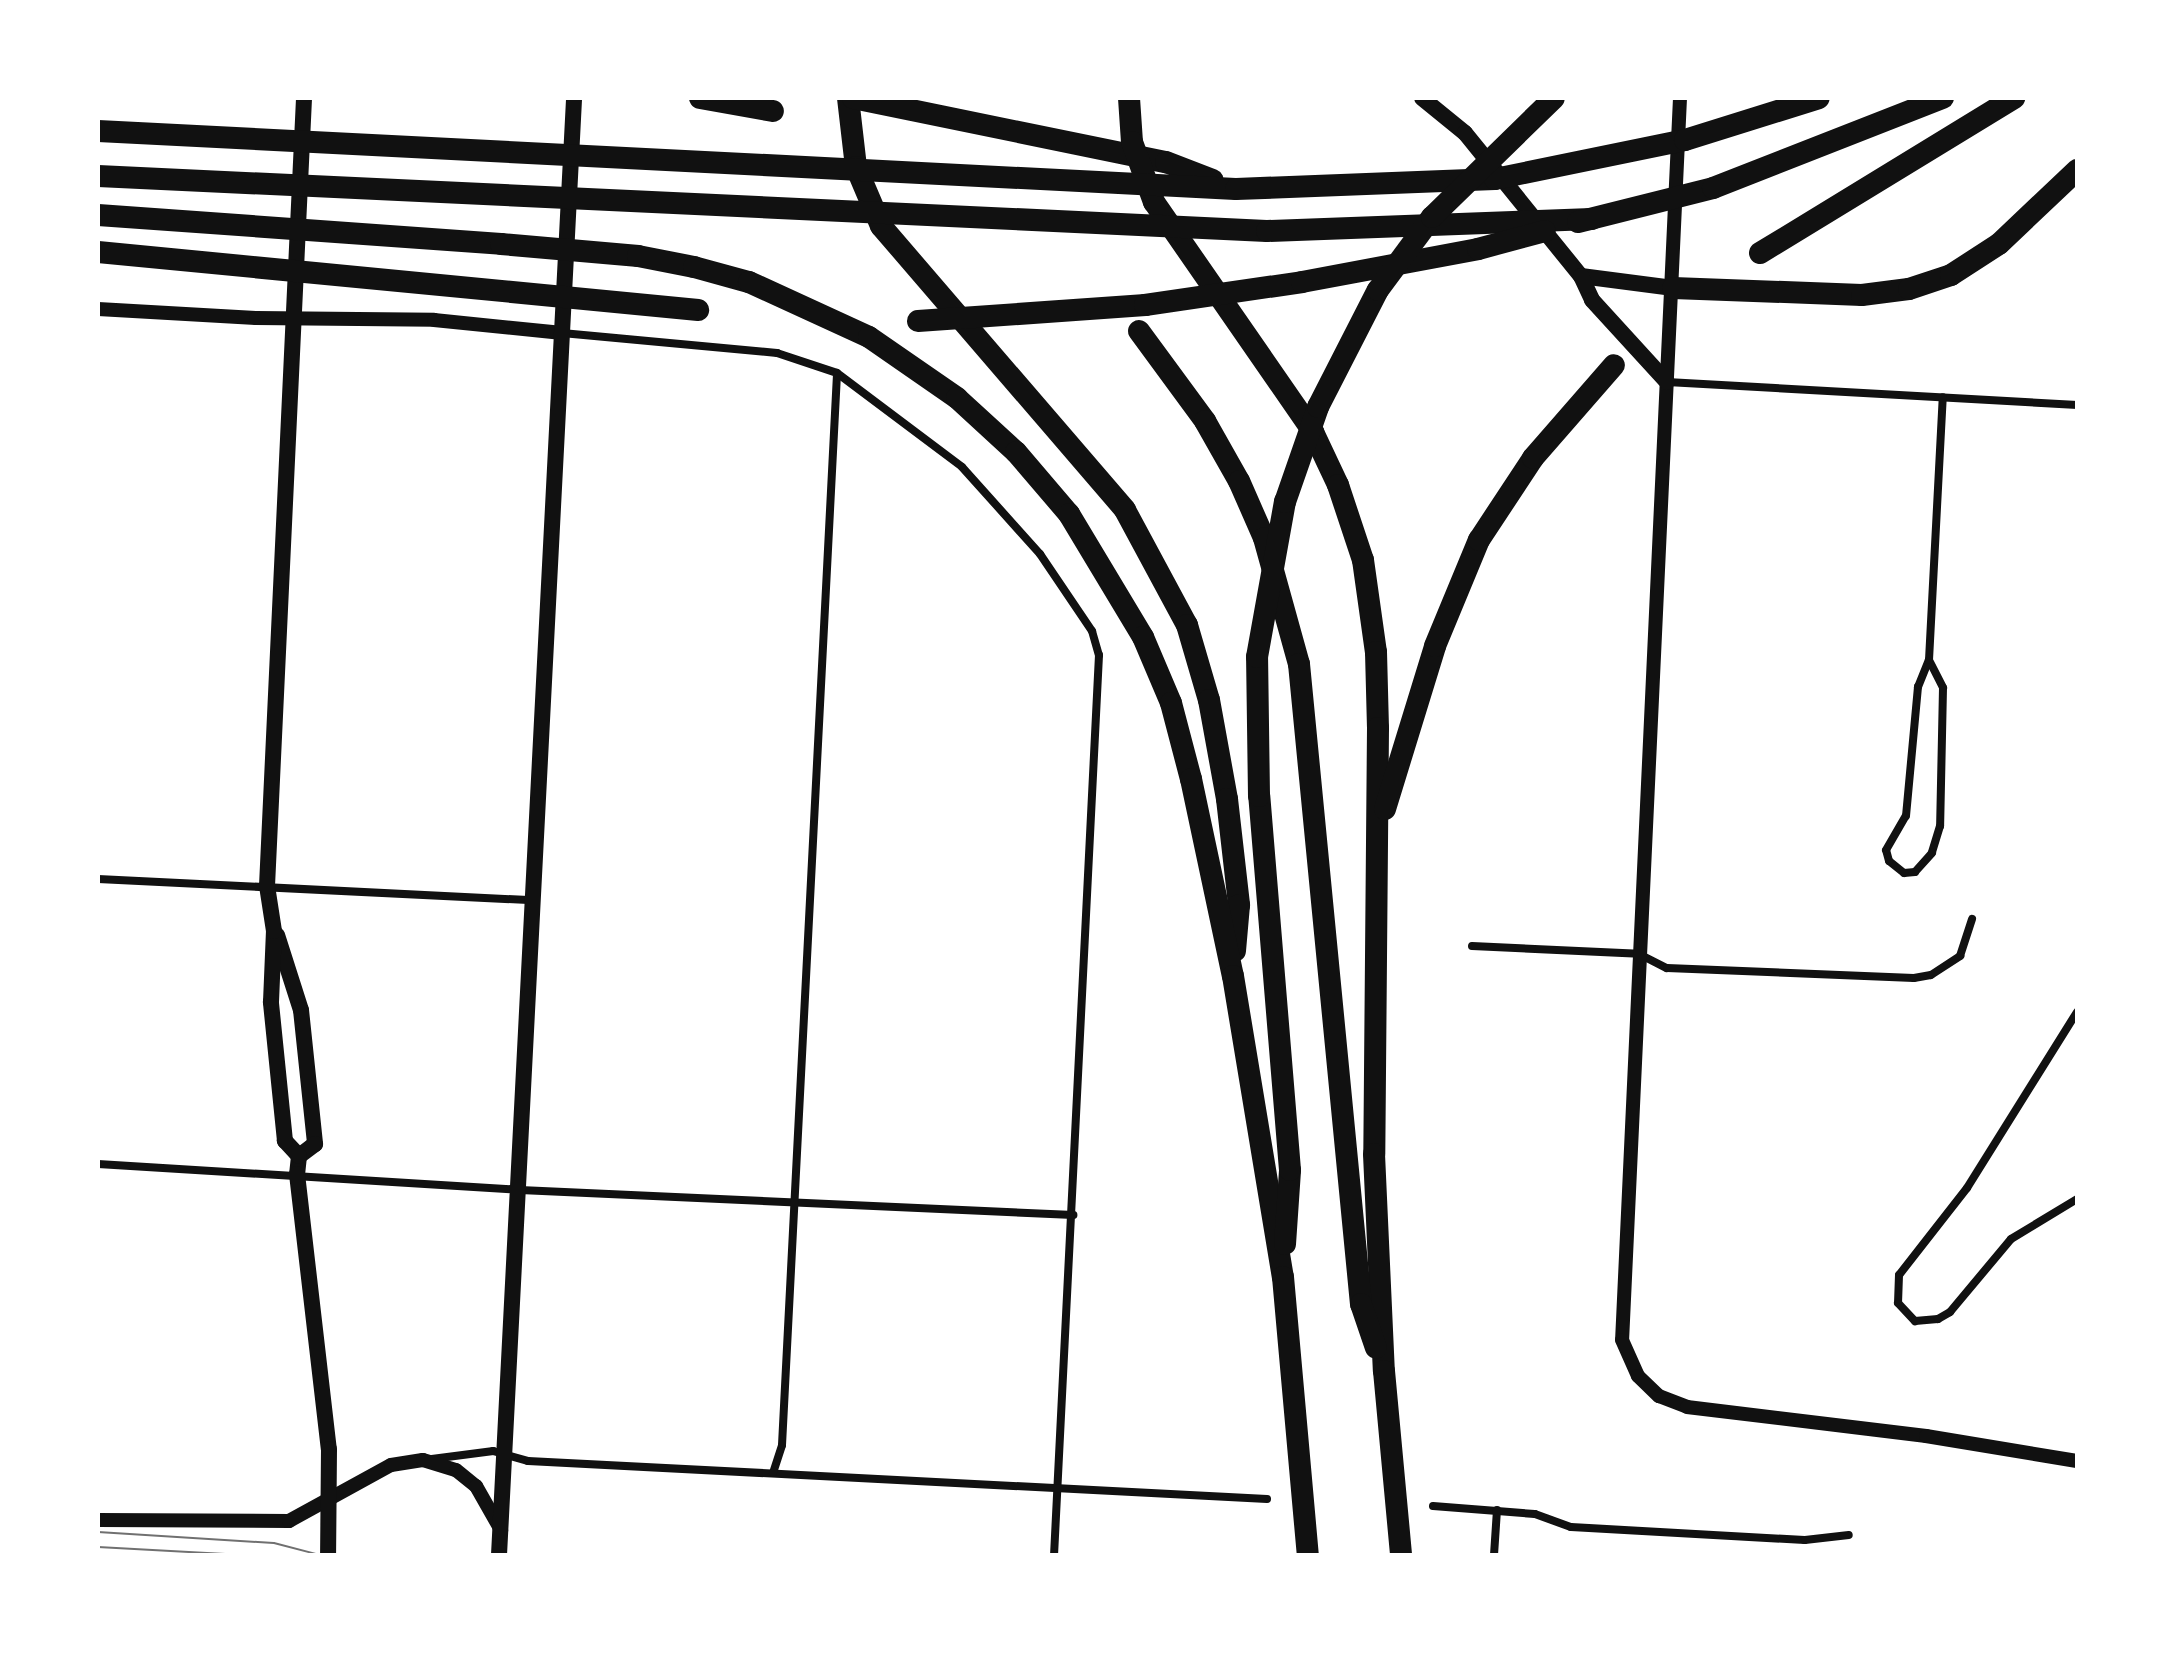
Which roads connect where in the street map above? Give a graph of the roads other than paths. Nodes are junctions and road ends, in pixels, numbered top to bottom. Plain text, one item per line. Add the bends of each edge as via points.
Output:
1 (304, 98) edge
2 (574, 98) edge
3 (700, 98) edge
4 (850, 98) edge
5 (1129, 98) edge
6 (1554, 98) edge
7 (1819, 98) edge
8 (1943, 98) edge
9 (2014, 98) edge
10 (1680, 100) edge
11 (1427, 101) edge
12 (773, 111) dead end
13 (98, 131) edge
14 (2077, 170) edge
15 (98, 176) edge
16 (1236, 189) junction
17 (98, 215) edge
18 (1592, 219) junction
19 (98, 252) edge
20 (1760, 253) dead end
21 (1581, 276) junction
22 (1673, 288) junction
23 (98, 309) edge
24 (698, 310) dead end
25 (295, 318) junction
26 (918, 321) dead end
27 (563, 327) junction
28 (1139, 331) dead end
29 (1614, 365) dead end
30 (837, 373) junction
31 (1667, 382) junction
32 (1943, 397) junction
33 (2077, 405) edge
34 (1929, 660) junction
35 (1378, 833) junction
36 (98, 879) edge
37 (267, 886) junction
38 (534, 900) junction
39 (1972, 919) dead end
40 (274, 931) junction
41 (1472, 946) dead end
42 (1639, 954) junction
43 (1233, 976) junction
44 (2077, 1012) edge
45 (299, 1156) junction
46 (98, 1164) edge
47 (297, 1174) junction
48 (520, 1190) junction
49 (2077, 1199) edge
50 (794, 1203) junction
51 (1073, 1215) junction
52 (1283, 1277) junction
53 (1384, 1371) junction
54 (507, 1455) junction
55 (423, 1460) junction
56 (2077, 1461) edge
57 (773, 1473) junction
58 (1058, 1489) junction
59 (1267, 1499) dead end
60 (331, 1502) junction
61 (1433, 1506) dead end
62 (1497, 1510) junction
63 (98, 1520) edge
64 (502, 1532) junction
65 (1849, 1535) dead end
66 (328, 1555) edge
67 (499, 1555) edge
68 (1054, 1555) edge
69 (1308, 1555) edge
70 (1401, 1555) edge
71 (1494, 1555) edge

1 - 25 main road
2 - 27 main road
3 - 12 highway
4 - 16 highway via 1166,162
4 - 43 highway via 856,167 881,226 1125,510 1187,625 1209,700 1227,799 1239,905
5 - 35 highway via 1142,176 1154,202 1313,432 1357,539 1376,652
6 - 52 highway via 1467,179 1395,264 1318,407 1285,502 1267,580 1257,657 1259,796 1290,1170
7 - 16 highway via 1685,140 1495,179
8 - 18 highway via 1713,188
9 - 20 highway
10 - 22 street
11 - 21 main road via 1477,147
13 - 16 highway
14 - 22 highway via 1999,244 1951,275 1909,289 1862,295
15 - 18 highway via 1267,231
17 - 43 highway via 638,256 749,282 856,331 911,363 957,398 1042,483 1102,562 1143,637 1171,703
18 - 26 highway via 1478,249 1302,282 1076,313
19 - 24 highway
21 - 22 main road
21 - 31 main road via 1592,300
22 - 31 street
23 - 25 street
25 - 27 street
25 - 37 main road
27 - 30 street via 777,353
27 - 38 main road
28 - 53 highway via 1205,421 1239,481 1264,538 1299,664 1361,1304
29 - 35 highway via 1533,458 1479,540 1435,646
30 - 50 street
30 - 51 street via 924,434 1003,510 1078,607 1099,655
31 - 32 street
31 - 42 street
32 - 33 street
32 - 34 street
34 - 34 street via 1918,687 1906,816 1886,850 1889,861 1904,873 1924,864 1940,826 1943,688
35 - 53 highway via 1374,1154
36 - 37 street
37 - 38 street
37 - 40 main road
38 - 48 main road
39 - 42 street via 1960,956 1923,978 1844,979 1667,968
40 - 45 main road via 271,1002 285,1141
40 - 45 main road via 281,939 301,1010 315,1144
41 - 42 street
42 - 56 street via 1620,1322 1638,1376 1671,1402 1704,1411 1926,1436
43 - 52 highway
44 - 49 street via 1967,1188 1899,1275 1898,1303 1915,1321 1938,1319 2011,1239
45 - 47 main road
46 - 47 street
47 - 48 street
47 - 60 main road
48 - 50 street
48 - 54 main road
50 - 51 street
50 - 57 street via 782,1445
51 - 58 street
52 - 69 highway
53 - 70 highway
54 - 55 street via 456,1452
54 - 57 street via 528,1461
54 - 64 main road
55 - 60 street via 391,1465
55 - 64 street via 456,1470 476,1486
57 - 58 street
58 - 59 street
58 - 68 street
60 - 63 street via 276,1523
60 - 66 main road
61 - 62 street
62 - 65 street via 1535,1514 1571,1527 1805,1540
62 - 71 street
64 - 67 main road

